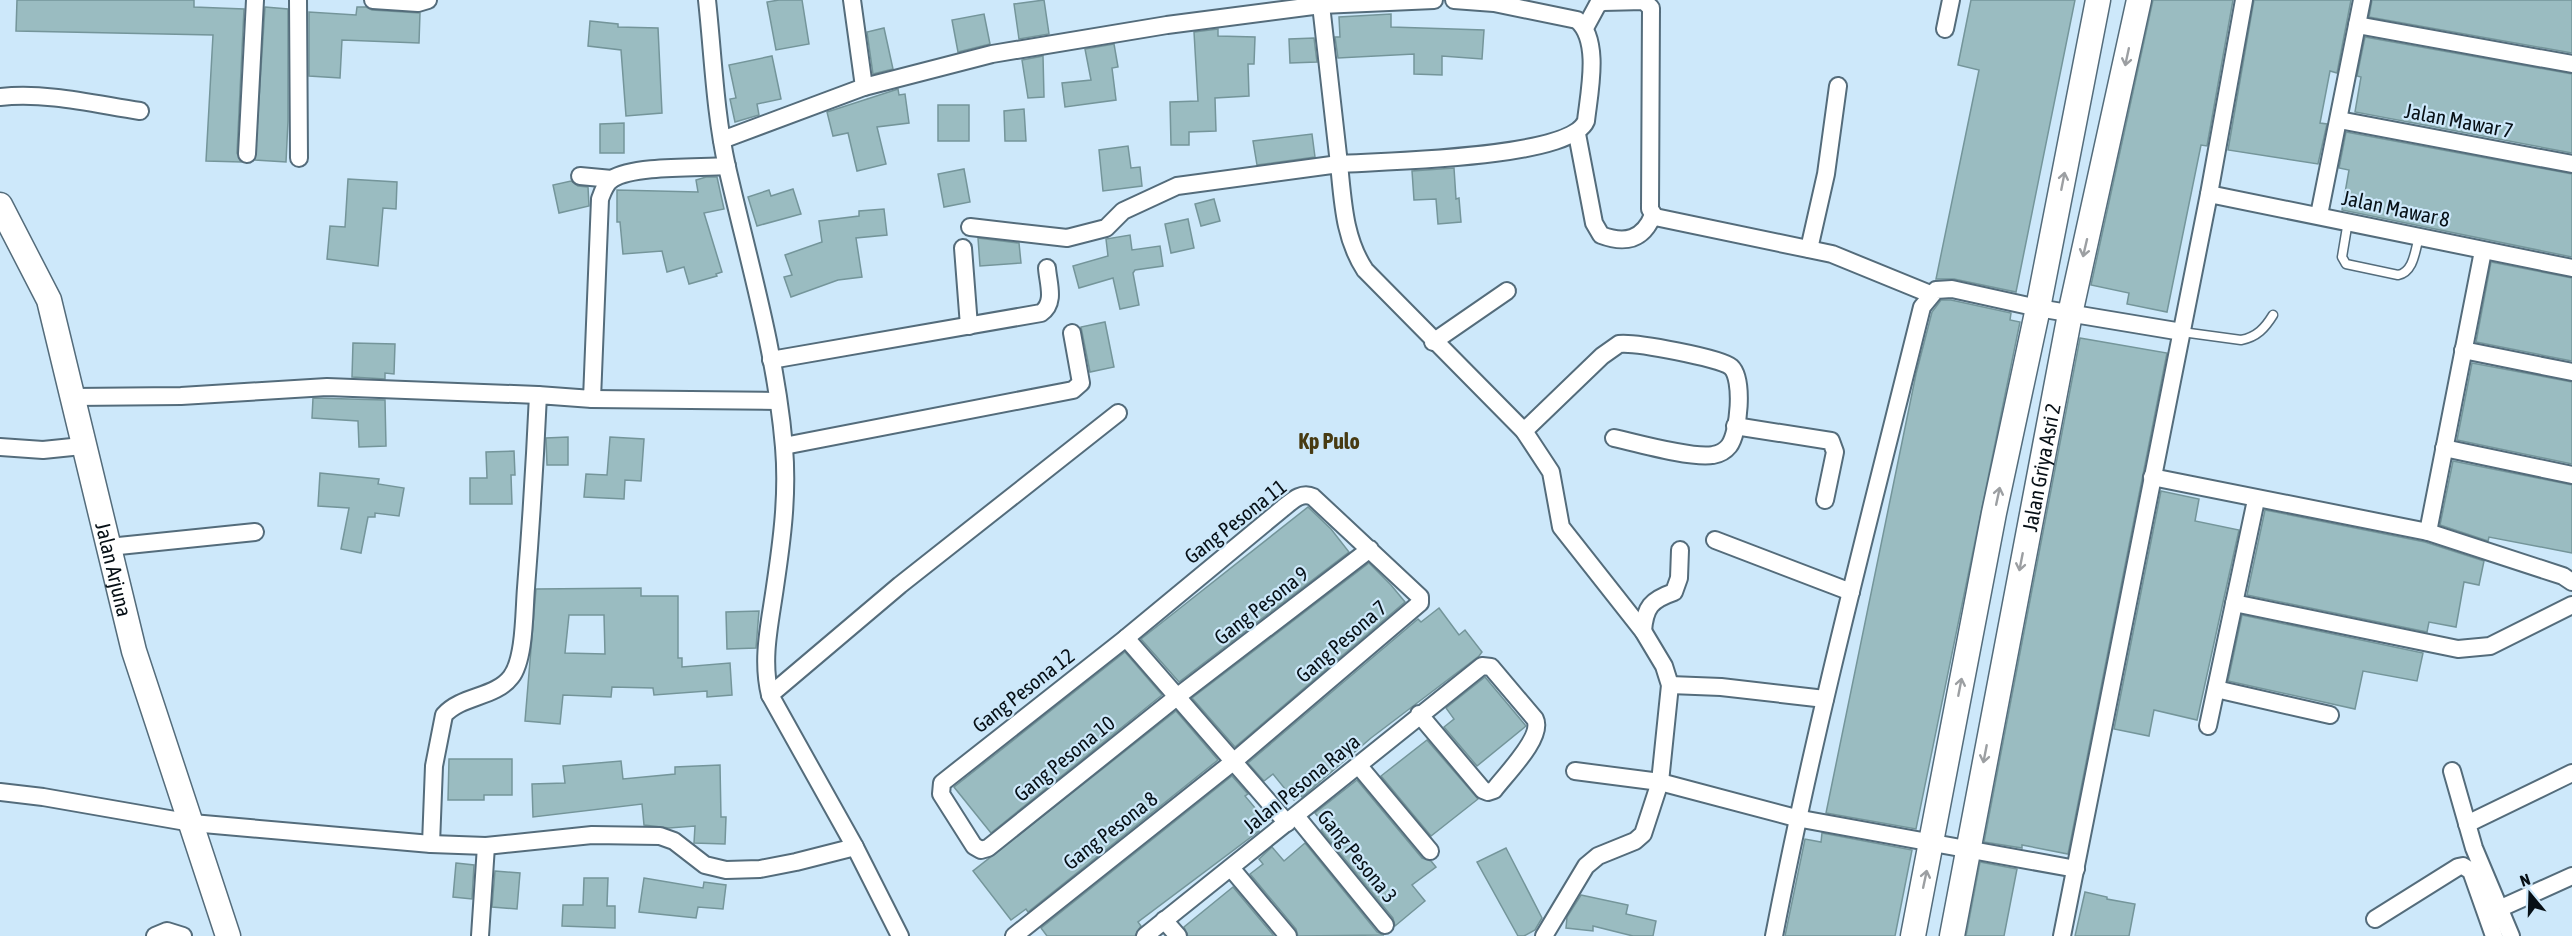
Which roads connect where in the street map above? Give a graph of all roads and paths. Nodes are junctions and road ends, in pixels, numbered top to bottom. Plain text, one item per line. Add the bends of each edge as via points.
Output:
1 (255, 0) edge
2 (298, 0) edge
3 (373, 0) edge
4 (428, 0) edge
5 (707, 0) edge
6 (852, 0) edge
7 (1434, 0) edge
8 (1454, 0) edge
9 (1951, 0) edge
10 (2098, 0) edge
11 (2139, 0) edge
12 (2244, 0) edge
13 (2362, 0) edge
14 (1321, 5) junction
15 (2357, 25) junction
16 (1585, 28) junction
17 (1945, 29) dead end
18 (2572, 64) edge
19 (1838, 86) dead end
20 (864, 87) junction
21 (0, 97) edge
22 (140, 111) dead end
23 (2339, 120) junction
24 (1577, 134) junction
25 (722, 140) junction
26 (247, 154) dead end
27 (299, 158) dead end
28 (1339, 164) junction
29 (2572, 164) edge
30 (727, 166) junction
31 (580, 176) dead end
32 (612, 179) junction
33 (2210, 194) junction
34 (0, 205) edge
35 (2319, 214) junction
36 (1653, 215) junction
37 (2348, 221) junction
38 (970, 227) dead end
39 (2419, 237) junction
40 (963, 248) dead end
41 (1809, 249) junction
42 (2483, 251) junction
43 (1047, 268) dead end
44 (2572, 268) edge
45 (1507, 291) dead end
46 (1930, 294) junction
47 (2038, 308) junction
48 (2070, 314) junction
49 (2273, 315) dead end
50 (969, 327) junction
51 (2182, 332) junction
52 (1072, 333) dead end
53 (1433, 342) junction
54 (2463, 350) junction
55 (771, 360) junction
56 (2572, 372) edge
57 (538, 395) junction
58 (73, 397) junction
59 (592, 399) junction
60 (778, 401) junction
61 (1118, 413) dead end
62 (1735, 426) junction
63 (1524, 431) junction
64 (1614, 438) dead end
65 (82, 446) junction
66 (784, 446) junction
67 (0, 447) edge
68 (2444, 448) junction
69 (2572, 475) edge
70 (2152, 477) junction
71 (1825, 500) dead end
72 (2256, 500) junction
73 (255, 532) dead end
74 (2428, 532) junction
75 (1715, 540) dead end
76 (109, 547) junction
77 (1370, 549) junction
78 (1680, 550) dead end
79 (2572, 582) edge
80 (1851, 592) junction
81 (2234, 603) junction
82 (2572, 605) edge
83 (1643, 631) junction
84 (1126, 638) junction
85 (1670, 685) junction
86 (2216, 689) junction
87 (770, 695) junction
88 (1178, 696) junction
89 (1825, 699) junction
90 (1419, 714) junction
91 (2330, 715) dead end
92 (2208, 726) dead end
93 (1233, 762) junction
94 (1359, 766) junction
95 (1575, 771) dead end
96 (2452, 771) dead end
97 (2572, 773) edge
98 (1660, 782) junction
99 (0, 792) edge
100 (1796, 818) junction
101 (1292, 819) junction
102 (192, 824) junction
103 (2467, 824) junction
104 (1934, 843) junction
105 (431, 844) junction
106 (486, 846) junction
107 (855, 847) junction
108 (977, 848) joint
109 (1966, 849) junction
110 (1430, 851) dead end
111 (1231, 868) junction
112 (2076, 869) junction
113 (2572, 876) edge
114 (2500, 908) junction
115 (2375, 919) dead end
116 (1164, 920) junction
117 (1385, 925) dead end
118 (1015, 934) edge
119 (155, 936) edge
120 (183, 936) edge
121 (228, 936) edge
122 (480, 936) edge
123 (900, 936) edge
124 (1145, 936) edge
125 (1178, 936) edge
126 (1288, 936) edge
127 (1544, 936) edge
128 (1774, 936) edge
129 (1913, 936) edge
130 (1952, 936) edge
131 (2062, 936) edge
132 (2494, 936) edge
133 (2511, 936) edge

1 - 26 street
2 - 27 street
3 - 4 street
5 - 25 street
6 - 20 street
7 - 14 street
8 - 16 street via 1494,3 1577,20
9 - 17 street
47 -> 10 street, Jalan Griya Asri 2
11 -> 48 street, Jalan Griya Asri 2
12 - 33 street
13 - 15 street
14 - 20 street via 992,54
14 - 28 street
15 - 18 street
15 - 23 street
16 - 24 street via 1591,67 1586,121
16 - 36 street via 1603,2 1644,1 1651,10
19 - 41 street via 1826,174
20 - 25 street
21 - 22 street via 43,96
23 - 29 street, Jalan Mawar 7
23 - 35 street
24 - 28 street via 1533,149
24 - 36 street via 1594,223 1601,235 1619,239 1639,237
25 - 30 street
28 - 38 street via 1177,186 1123,211 1106,228 1067,238
28 - 53 street via 1353,253
30 - 32 street via 634,171
30 - 55 street
31 - 32 street
32 - 59 street via 600,199
33 - 35 street, Jalan Mawar 8
33 - 51 street
34 - 58 street, Jalan Arjuna via 49,300
35 - 37 street, Jalan Mawar 8
36 - 41 street via 1657,219
37 - 39 street, Jalan Mawar 8
37 - 39 lane via 2342,257 2346,264 2404,274 2409,270
39 - 42 street, Jalan Mawar 8
40 - 50 street
41 - 46 street via 1832,254
42 - 44 street, Jalan Mawar 8
42 - 54 street
43 - 50 street via 1050,299 1045,311
45 - 53 street
46 - 47 street via 1952,288
46 - 80 street via 1922,307
47 - 48 street
104 -> 47 street, Jalan Griya Asri 2 via 1992,525
48 - 51 street
48 -> 109 street, Jalan Griya Asri 2
49 - 51 lane via 2249,339
50 - 55 street
51 - 70 street
52 - 66 street via 1081,383 1073,390
53 - 63 street
54 - 56 street
54 - 68 street
55 - 60 street
57 - 58 street via 327,387 181,396
57 - 59 street
57 - 105 street via 534,493 517,663 503,685 461,702 444,715 434,766
58 - 65 street, Jalan Arjuna
59 - 60 street
60 - 66 street
61 - 87 street via 900,585
62 - 63 street via 1740,385 1731,367 1682,352 1625,343 1602,356
62 - 64 street via 1729,446 1710,456
62 - 71 street via 1831,441 1835,452
63 - 83 street via 1551,472 1561,527
65 - 67 street via 43,450
65 - 76 street, Jalan Arjuna
66 - 87 street via 784,518 766,654
68 - 69 street
68 - 74 street
70 - 72 street
70 - 112 street
72 - 74 street
72 - 81 street
73 - 76 street
74 - 79 street
75 - 80 street
76 - 102 street, Jalan Arjuna via 134,651
77 - 84 street, Gang Pesona 11 via 1313,497 1302,496 1282,508
77 - 88 street, Gang Pesona 9
77 - 93 street, Gang Pesona 7 via 1419,594 1420,601
78 - 83 street via 1680,578 1674,592 1659,598 1645,612
80 - 89 street
81 - 82 street via 2458,649 2490,646
81 - 86 street
83 - 85 street via 1664,666
84 - 88 street, Gang Pesona 3
84 - 108 street, Gang Pesona 12 via 941,785 941,794
85 - 89 street
85 - 98 street
86 - 91 street
86 - 92 street
87 - 107 street
88 - 93 street, Gang Pesona 3
88 - 108 street, Gang Pesona 10 via 988,848
89 - 100 street
90 - 90 street, Jalan Pesona Raya via 1488,792 1494,790 1533,741 1537,724 1491,667 1485,665
90 - 94 street, Jalan Pesona Raya
93 - 101 street, Gang Pesona 3
93 - 118 street, Gang Pesona 8
94 - 101 street, Jalan Pesona Raya
94 - 110 street
95 - 98 street
96 - 103 street
97 - 103 street
98 - 100 street
98 - 127 street via 1641,837 1598,856 1586,866
99 - 102 street
100 - 104 street
100 - 128 street
101 - 111 street, Jalan Pesona Raya
101 - 117 street, Gang Pesona 3
102 - 105 street
102 - 121 street, Jalan Arjuna
103 - 114 street
104 - 109 street
129 -> 104 street, Jalan Griya Asri 2
105 - 106 street
106 - 107 street via 592,835 660,836 675,841 705,865 726,870 760,869
106 - 122 street
107 - 123 street
109 - 112 street
109 - 130 street, Jalan Griya Asri 2
111 - 116 street, Jalan Pesona Raya
111 - 126 street
112 - 131 street
113 - 114 street
114 - 133 street
115 - 132 street via 2463,866 2471,871
116 - 124 street, Jalan Pesona Raya
116 - 125 street
119 - 120 street via 168,931

